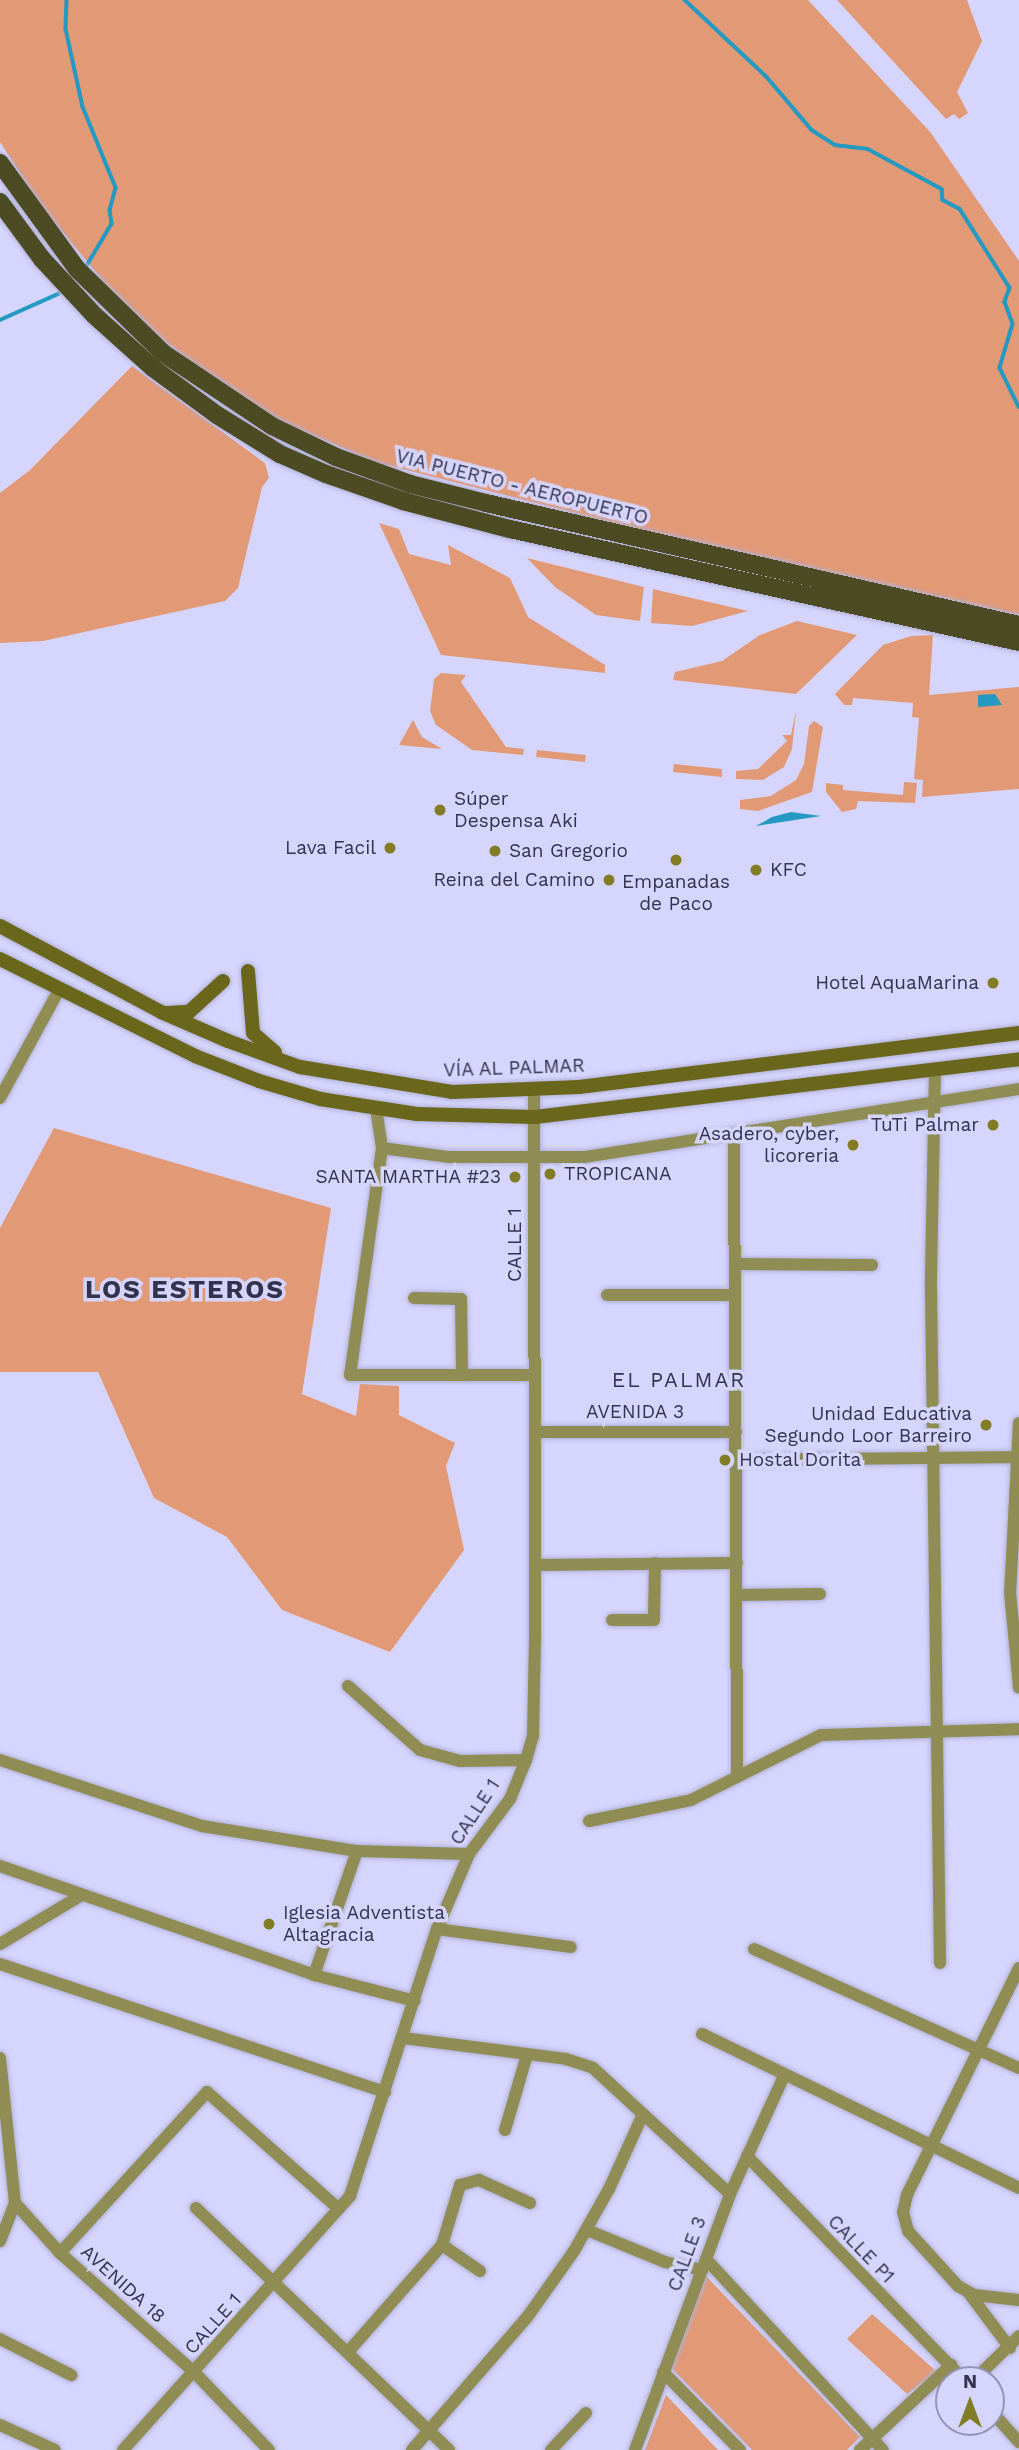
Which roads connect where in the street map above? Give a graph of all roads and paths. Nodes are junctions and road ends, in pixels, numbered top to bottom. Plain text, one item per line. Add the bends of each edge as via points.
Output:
1 (0, 163) edge
2 (0, 202) edge
3 (1019, 625) edge
4 (1019, 642) edge
5 (0, 926) edge
6 (0, 959) edge
7 (248, 971) dead end
8 (223, 981) dead end
9 (59, 990) junction
10 (161, 1012) junction
11 (1019, 1033) edge
12 (1019, 1059) edge
13 (300, 1067) junction
14 (936, 1069) junction
15 (1019, 1089) edge
16 (534, 1091) junction
17 (1, 1093) edge
18 (935, 1102) junction
19 (376, 1108) junction
20 (535, 1117) junction
21 (734, 1137) junction
22 (382, 1148) junction
23 (534, 1158) junction
24 (735, 1264) junction
25 (872, 1265) dead end
26 (735, 1294) junction
27 (607, 1296) dead end
28 (414, 1298) dead end
29 (462, 1375) junction
30 (534, 1375) junction
31 (1019, 1423) edge
32 (534, 1432) junction
33 (736, 1432) junction
34 (1019, 1457) edge
35 (935, 1459) junction
36 (736, 1460) junction
37 (1016, 1542) edge
38 (655, 1563) junction
39 (737, 1563) junction
40 (535, 1565) junction
41 (820, 1594) dead end
42 (737, 1595) junction
43 (612, 1620) dead end
44 (1016, 1637) edge
45 (348, 1686) dead end
46 (1019, 1688) edge
47 (1019, 1729) edge
48 (938, 1733) junction
49 (0, 1760) edge
50 (526, 1760) junction
51 (737, 1777) junction
52 (589, 1821) dead end
53 (357, 1851) junction
54 (469, 1854) junction
55 (0, 1866) edge
56 (80, 1896) junction
57 (438, 1929) junction
58 (0, 1944) edge
59 (571, 1947) dead end
60 (754, 1949) dead end
61 (940, 1963) dead end
62 (0, 1964) edge
63 (1019, 1968) edge
64 (314, 1975) junction
65 (415, 2001) junction
66 (702, 2034) dead end
67 (403, 2038) junction
68 (980, 2049) junction
69 (527, 2055) junction
70 (0, 2058) edge
71 (1019, 2068) edge
72 (784, 2076) junction
73 (385, 2092) junction
74 (643, 2114) junction
75 (505, 2130) dead end
76 (932, 2147) junction
77 (747, 2156) junction
78 (1019, 2188) edge
79 (730, 2194) junction
80 (15, 2203) junction
81 (530, 2203) dead end
82 (196, 2208) dead end
83 (339, 2209) junction
84 (587, 2230) junction
85 (0, 2241) edge
86 (442, 2245) junction
87 (60, 2253) junction
88 (704, 2265) junction
89 (480, 2271) dead end
90 (276, 2283) junction
91 (968, 2291) junction
92 (1019, 2300) edge
93 (1019, 2336) edge
94 (0, 2339) edge
95 (1010, 2348) junction
96 (348, 2352) junction
97 (951, 2365) joint
98 (990, 2366) edge
99 (194, 2372) junction
100 (663, 2372) junction
101 (71, 2375) dead end
102 (586, 2413) dead end
103 (0, 2425) edge
104 (1005, 2426) edge
105 (429, 2431) junction
106 (872, 2439) junction
107 (1019, 2442) edge
108 (268, 2449) edge
109 (55, 2450) edge
110 (123, 2450) edge
111 (412, 2450) edge
112 (449, 2450) edge
113 (551, 2450) edge
114 (635, 2450) edge
115 (740, 2450) edge
116 (859, 2450) edge
117 (883, 2450) edge

1 - 3 main road, VIA PUERTO - AEROPUERTO via 77,269 163,353 272,425 336,457 410,484 486,503
2 - 4 main road via 42,259 94,315 153,368 228,422 326,474 510,530
5 - 10 main road, VÍA AL PALMAR
6 - 9 main road
7 - 13 main road via 253,1032 264,1046
8 - 10 main road via 189,1012
9 - 17 street
9 - 19 main road via 259,1081 320,1099
10 - 13 main road, VÍA AL PALMAR
11 - 16 main road, VÍA AL PALMAR
12 - 14 main road
13 - 16 main road, VÍA AL PALMAR via 452,1093
14 - 18 street
14 - 20 main road
15 - 18 street
16 - 20 street, CALLE 1
18 - 21 street
18 - 35 street via 931,1287
19 - 20 main road
19 - 22 street
20 - 23 street, CALLE 1
21 - 23 street via 585,1157
21 - 24 street
22 - 23 street via 449,1157
22 - 29 street via 350,1375
23 - 30 street, CALLE 1
24 - 25 street
24 - 26 street
26 - 27 street
26 - 33 street
28 - 29 street via 461,1299
29 - 30 street
30 - 32 street, CALLE 1
31 - 34 street
32 - 33 street, AVENIDA 3
32 - 40 street, CALLE 1
33 - 36 street
34 - 35 street
34 - 37 street
35 - 36 street
35 - 48 street
36 - 39 street
37 - 44 street
38 - 39 street
38 - 40 street
38 - 43 street via 654,1620
39 - 42 street
40 - 50 street, CALLE 1 via 533,1736
41 - 42 street
42 - 51 street
44 - 46 street
45 - 50 street via 420,1750 460,1761
47 - 48 street
48 - 51 street via 821,1735
48 - 61 street
49 - 53 street via 202,1826
50 - 54 street, CALLE 1 via 510,1800
51 - 52 street via 691,1800
53 - 54 street
53 - 64 street
54 - 57 street, CALLE 1
55 - 56 street
56 - 58 street
56 - 64 street
57 - 59 street
57 - 65 street, CALLE 1
60 - 68 street
62 - 73 street
63 - 68 street
64 - 65 street
65 - 67 street, CALLE 1
66 - 72 street
67 - 69 street
67 - 73 street, CALLE 1
68 - 71 street
68 - 76 street
69 - 74 street via 593,2068
69 - 75 street
70 - 80 street
72 - 76 street
72 - 77 street, CALLE 3
73 - 83 street, CALLE 1 via 350,2196
74 - 79 street
74 - 84 street
76 - 78 street
76 - 91 street via 903,2212 908,2231 937,2267
77 - 79 street, CALLE 3
77 - 97 street, CALLE P1 via 861,2279
79 - 88 street, CALLE 3
80 - 85 street
80 - 87 street, AVENIDA 18
81 - 86 street via 479,2180 467,2181 460,2185
82 - 90 street
83 - 87 street via 207,2092
83 - 90 street, CALLE 1
84 - 88 street via 665,2262
84 - 105 street via 528,2316
86 - 89 street
86 - 96 street
87 - 99 street, AVENIDA 18
88 - 100 street, CALLE 3
88 - 106 street
90 - 96 street
90 - 99 street, CALLE 1
91 - 92 street
91 - 95 street
93 - 95 street
94 - 101 street
95 - 98 street
96 - 105 street
97 - 106 street
99 - 108 street, AVENIDA 18
99 - 110 street, CALLE 1
100 - 114 street, CALLE 3
100 - 115 street
102 - 113 street
103 - 109 street
104 - 107 street
105 - 111 street
105 - 112 street
106 - 116 street
106 - 117 street

